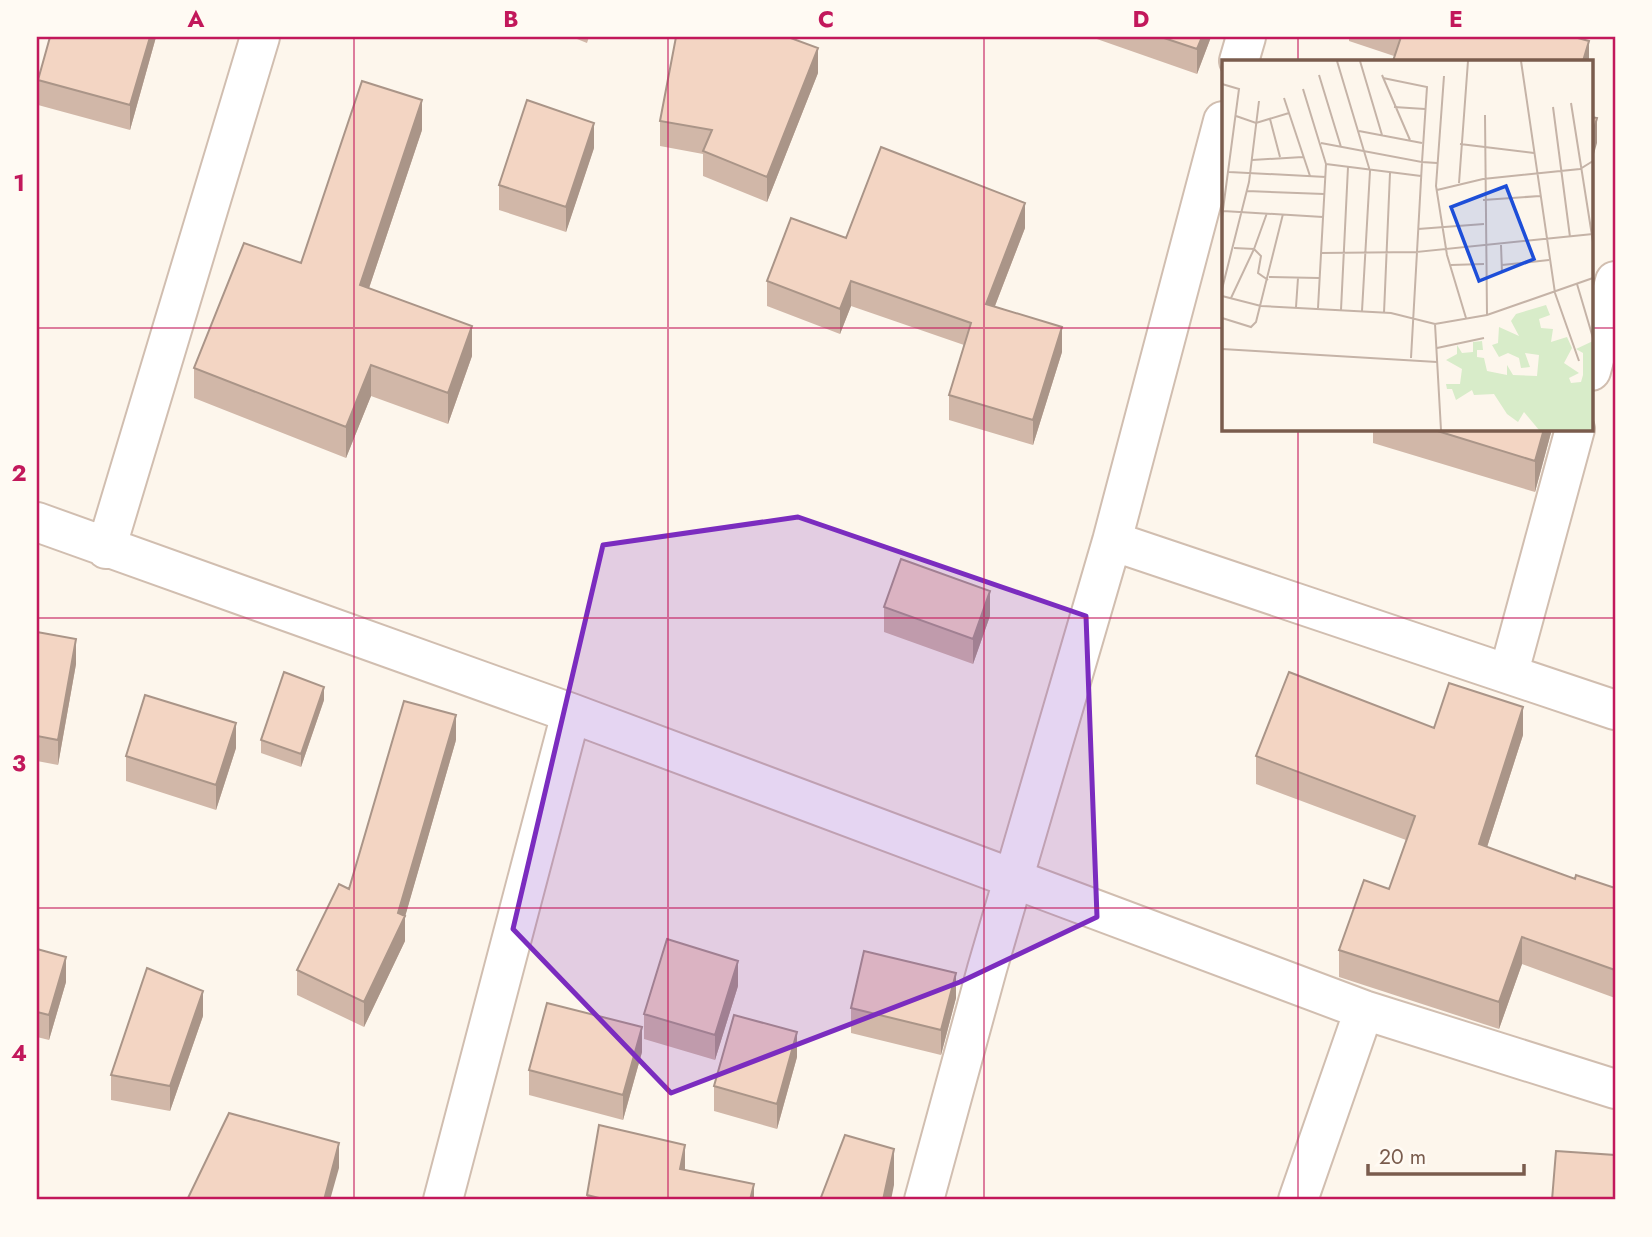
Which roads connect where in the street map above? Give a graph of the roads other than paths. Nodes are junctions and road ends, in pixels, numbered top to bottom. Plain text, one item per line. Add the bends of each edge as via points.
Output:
1 (260, 37) edge
2 (1245, 37) edge
3 (1239, 60) edge
4 (1222, 125) edge
5 (1615, 281) edge
6 (1592, 367) edge
7 (1575, 430) edge
8 (37, 522) edge
9 (1112, 541) junction
10 (106, 549) junction
11 (1509, 671) junction
12 (1615, 710) edge
13 (571, 713) junction
14 (1013, 879) junction
15 (1364, 1010) junction
16 (1615, 1089) edge
17 (443, 1200) edge
18 (924, 1200) edge
19 (1298, 1200) edge

1 - 10 street
2 - 3 street
4 - 9 street
5 - 6 street
7 - 11 street
8 - 10 street
9 - 11 street
9 - 14 street
10 - 13 street
11 - 12 street
13 - 14 street
13 - 17 street
14 - 15 street
14 - 18 street
15 - 16 street
15 - 19 street

